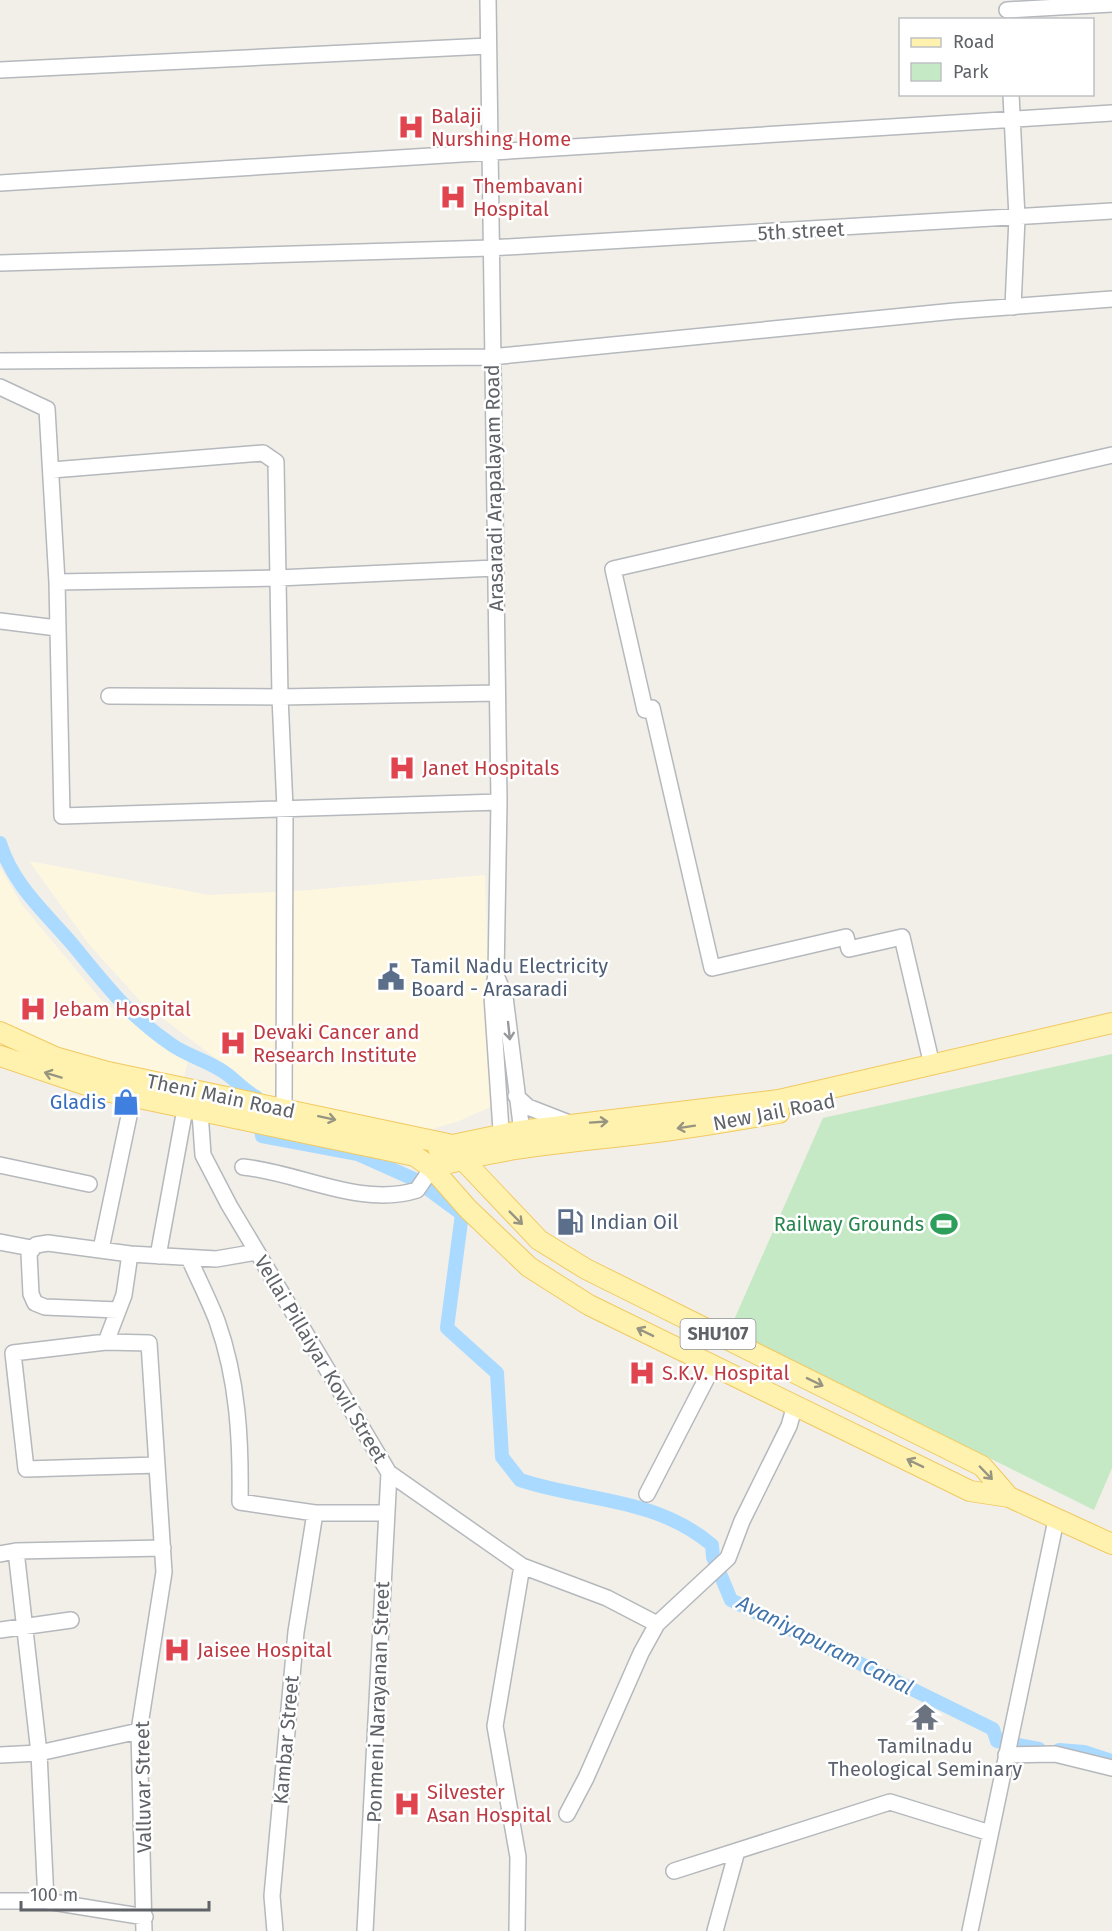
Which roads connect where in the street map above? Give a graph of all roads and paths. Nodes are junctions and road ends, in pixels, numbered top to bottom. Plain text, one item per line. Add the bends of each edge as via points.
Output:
1 (488, 0) edge
2 (1112, 4) edge
3 (1007, 10) edge
4 (488, 46) junction
5 (0, 70) edge
6 (1011, 96) edge
7 (1112, 112) edge
8 (1012, 119) junction
9 (489, 151) junction
10 (0, 183) edge
11 (1112, 211) edge
12 (1017, 218) junction
13 (490, 248) junction
14 (0, 263) edge
15 (1112, 299) edge
16 (1013, 307) junction
17 (491, 357) junction
18 (0, 361) edge
19 (0, 387) edge
20 (1112, 455) edge
21 (52, 470) junction
22 (495, 568) junction
23 (278, 578) junction
24 (57, 582) junction
25 (0, 621) edge
26 (57, 628) junction
27 (497, 693) junction
28 (109, 696) dead end
29 (280, 697) junction
30 (499, 802) junction
31 (285, 808) junction
32 (496, 975) junction
33 (1112, 1023) edge
34 (0, 1032) edge
35 (1112, 1034) edge
36 (0, 1056) edge
37 (932, 1065) junction
38 (516, 1096) junction
39 (133, 1097) junction
40 (500, 1110) junction
41 (192, 1111) junction
42 (265, 1113) junction
43 (571, 1124) junction
44 (476, 1138) junction
45 (522, 1139) junction
46 (448, 1144) junction
47 (498, 1146) junction
48 (415, 1156) junction
49 (462, 1159) junction
50 (0, 1165) edge
51 (243, 1167) dead end
52 (424, 1180) junction
53 (89, 1184) dead end
54 (491, 1191) junction
55 (0, 1242) edge
56 (31, 1248) junction
57 (101, 1249) junction
58 (257, 1252) junction
59 (130, 1254) junction
60 (158, 1256) junction
61 (567, 1257) junction
62 (189, 1258) junction
63 (550, 1281) junction
64 (118, 1310) junction
65 (695, 1323) junction
66 (106, 1342) junction
67 (681, 1350) junction
68 (713, 1366) junction
69 (795, 1405) junction
70 (157, 1465) junction
71 (389, 1473) junction
72 (647, 1494) dead end
73 (1008, 1497) junction
74 (315, 1513) junction
75 (385, 1513) junction
76 (1056, 1520) junction
77 (1112, 1544) edge
78 (162, 1548) junction
79 (16, 1551) junction
80 (0, 1554) edge
81 (522, 1566) junction
82 (70, 1620) dead end
83 (657, 1624) junction
84 (26, 1626) junction
85 (0, 1630) edge
86 (139, 1731) junction
87 (39, 1753) junction
88 (0, 1755) edge
89 (1006, 1755) junction
90 (1112, 1768) edge
91 (567, 1814) dead end
92 (990, 1833) junction
93 (737, 1851) junction
94 (674, 1871) dead end
95 (0, 1901) edge
96 (46, 1901) junction
97 (144, 1924) edge
98 (275, 1931) edge
99 (365, 1931) edge
100 (517, 1931) edge
101 (715, 1931) edge
102 (970, 1931) edge

1 - 4 street, Arasaradi Arapalayam Road
2 - 3 street
4 - 5 street
4 - 9 street, Arasaradi Arapalayam Road
6 - 8 street
7 - 8 street
8 - 9 street
8 - 12 street
9 - 10 street
9 - 13 street, Arasaradi Arapalayam Road
11 - 12 street, 5th street
12 - 13 street, 5th street
12 - 16 street
13 - 14 street, 5th street
13 - 17 street, Arasaradi Arapalayam Road
15 - 16 street
16 - 17 street
17 - 18 street
17 - 22 street, Arasaradi Arapalayam Road
19 - 21 street via 47,409
20 - 37 street via 613,569 645,710 652,708 712,968 846,937 849,949 902,937
21 - 23 street via 263,453 276,462
21 - 24 street
22 - 23 street
22 - 27 street, Arasaradi Arapalayam Road
23 - 24 street
23 - 29 street
24 - 26 street
25 - 26 street
26 - 31 street via 62,816
27 - 29 street
27 - 30 street, Arasaradi Arapalayam Road
28 - 29 street
29 - 31 street
30 - 31 street
30 - 32 street, Arasaradi Arapalayam Road
31 - 42 street
32 -> 38 street, Arasaradi Arapalayam Road via 505,997
32 - 40 street, Arasaradi Arapalayam Road via 492,996
33 - 37 main road, New Jail Road
34 - 42 main road, Theni Main Road via 55,1057
35 -> 45 main road, New Jail Road via 786,1112 651,1133
39 -> 36 main road, Theni Main Road via 37,1071
43 -> 37 main road, New Jail Road via 779,1100
38 - 43 street via 528,1107
38 - 45 street, Arasaradi Arapalayam Road
39 - 41 main road, Theni Main Road
39 - 57 street
40 - 44 street via 495,1122
40 - 47 street, Arasaradi Arapalayam Road
41 - 42 main road, Theni Main Road
41 - 58 street, Vellai Pillaiyar Kovil Street via 203,1155
41 - 60 street
42 -> 46 main road, Theni Main Road
42 - 48 main road, Theni Main Road
43 - 45 main road, New Jail Road
44 - 46 main road
44 - 47 main road
45 - 47 main road
46 - 48 main road
46 - 49 main road, SHU107
47 - 49 main road
47 - 54 main road via 487,1174
48 - 52 main road
49 - 52 main road
49 - 54 main road, SHU107
50 - 53 street
51 - 52 street via 265,1169 334,1190 396,1194
52 - 63 main road, SHU107 via 468,1209 529,1267
54 -> 61 main road, SHU107 via 538,1240
55 - 56 street
56 - 57 street via 48,1243
56 - 64 street via 31,1294 35,1303 45,1307
57 - 59 street
58 - 62 street via 216,1259
58 - 71 street, Vellai Pillaiyar Kovil Street
59 - 60 street
59 - 64 street
60 - 62 street
61 - 63 main road
61 - 65 main road, SHU107
62 - 74 street via 217,1321 234,1384 241,1439 240,1502
67 -> 63 main road, SHU107 via 589,1305
64 - 66 street
65 - 67 main road
65 -> 73 main road, SHU107 via 982,1466
66 - 70 street, Valluvar Street via 149,1342
66 - 70 street via 13,1353 26,1469
67 - 68 main road, SHU107
68 - 69 main road, SHU107
68 - 72 street
73 -> 69 main road, SHU107 via 970,1491
69 - 83 street via 728,1558
70 - 78 street, Valluvar Street
71 - 75 street, Ponmeni Narayanan Street
71 - 81 street, Vellai Pillaiyar Kovil Street
73 - 76 main road, SHU107
74 - 75 street
74 - 98 street, Kambar Street via 296,1632 272,1896
75 - 99 street, Ponmeni Narayanan Street
76 - 77 main road, SHU107
76 - 89 street
78 - 79 street
78 - 86 street, Valluvar Street via 164,1572
79 - 80 street
79 - 84 street
81 - 83 street, Vellai Pillaiyar Kovil Street via 607,1598
81 - 100 street via 495,1726 518,1857
82 - 84 street
83 - 91 street
84 - 85 street
84 - 87 street
86 - 87 street
86 - 97 street, Valluvar Street
87 - 88 street
87 - 96 street
89 - 90 street via 1055,1754
89 - 92 street
92 - 93 street via 890,1802
92 - 102 street
93 - 94 street
93 - 101 street
95 - 96 street
96 - 97 street

